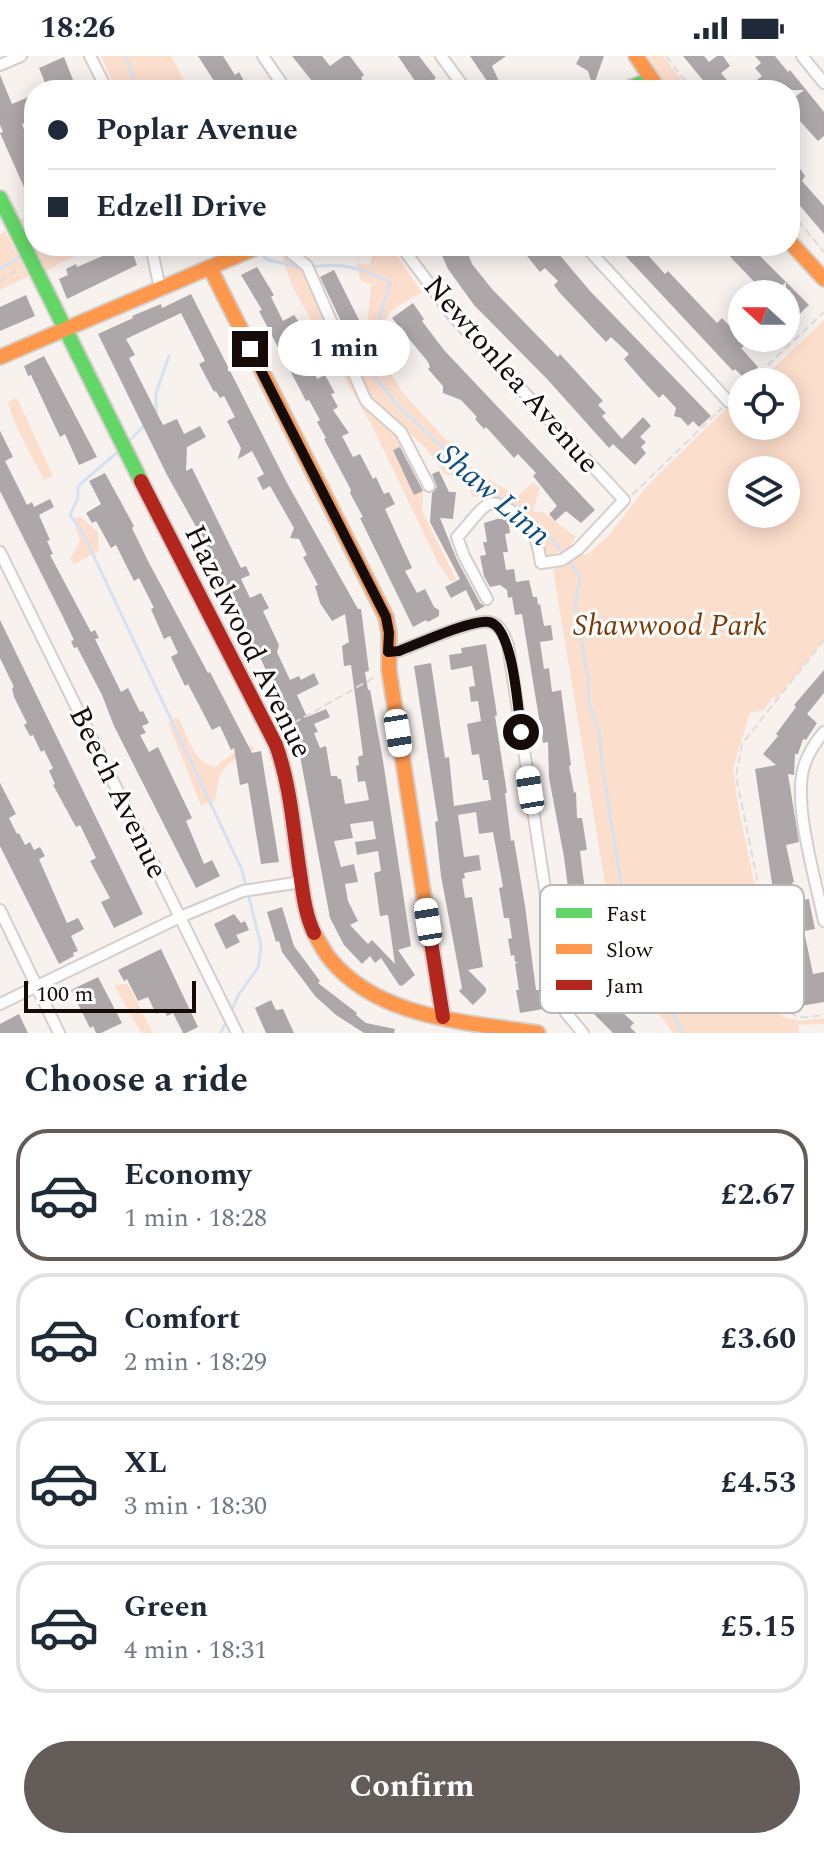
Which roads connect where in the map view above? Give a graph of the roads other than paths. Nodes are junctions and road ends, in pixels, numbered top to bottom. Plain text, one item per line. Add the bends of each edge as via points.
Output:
1 (21, 56) edge
2 (90, 56) edge
3 (263, 56) edge
4 (441, 56) edge
5 (636, 56) edge
6 (802, 56) edge
7 (0, 65) edge
8 (102, 80) edge
9 (279, 80) edge
10 (459, 80) edge
11 (652, 80) edge
12 (824, 83) edge
13 (0, 198) edge
14 (24, 248) edge
15 (800, 253) edge
16 (28, 256) edge
17 (153, 256) edge
18 (237, 256) edge
19 (294, 256) edge
20 (408, 256) edge
21 (594, 256) edge
22 (210, 268) junction
23 (824, 279) edge
24 (160, 289) junction
25 (64, 329) junction
26 (0, 357) edge
27 (728, 401) edge
28 (429, 486) dead end
29 (0, 552) edge
30 (487, 599) dead end
31 (388, 652) junction
32 (824, 732) edge
33 (301, 882) junction
34 (544, 885) edge
35 (0, 910) edge
36 (180, 917) junction
37 (824, 921) edge
38 (37, 986) junction
39 (0, 1004) edge
40 (566, 1013) edge
41 (443, 1017) junction
42 (59, 1033) edge
43 (237, 1033) edge
44 (538, 1033) edge
45 (583, 1033) edge

1 - 7 street
2 - 8 street
3 - 9 street
4 - 10 street
5 - 11 street
6 - 12 street
13 - 14 street, Hazelwood Avenue
15 - 23 street
16 - 25 street, Hazelwood Avenue
17 - 24 street
18 - 22 street
19 - 28 street via 307,266 366,401 401,432
20 - 30 street, Newtonlea Avenue via 454,317 624,500 578,549 562,560 541,563 530,528 511,511 487,505 457,537
21 - 27 street
22 - 24 street
22 - 31 street via 386,617
24 - 25 street
25 - 26 street
25 - 33 street, Hazelwood Avenue via 286,767
29 - 36 street, Beech Avenue
31 - 34 street via 476,622 491,622 502,630
31 - 41 street
32 - 37 street via 803,771 803,813
33 - 36 street via 243,891
33 - 41 street, Hazelwood Avenue via 311,927 344,976 404,1009
35 - 38 street
36 - 38 street
36 - 43 street, Beech Avenue
38 - 39 street
38 - 42 street
40 - 45 street
41 - 44 street, Hazelwood Avenue

